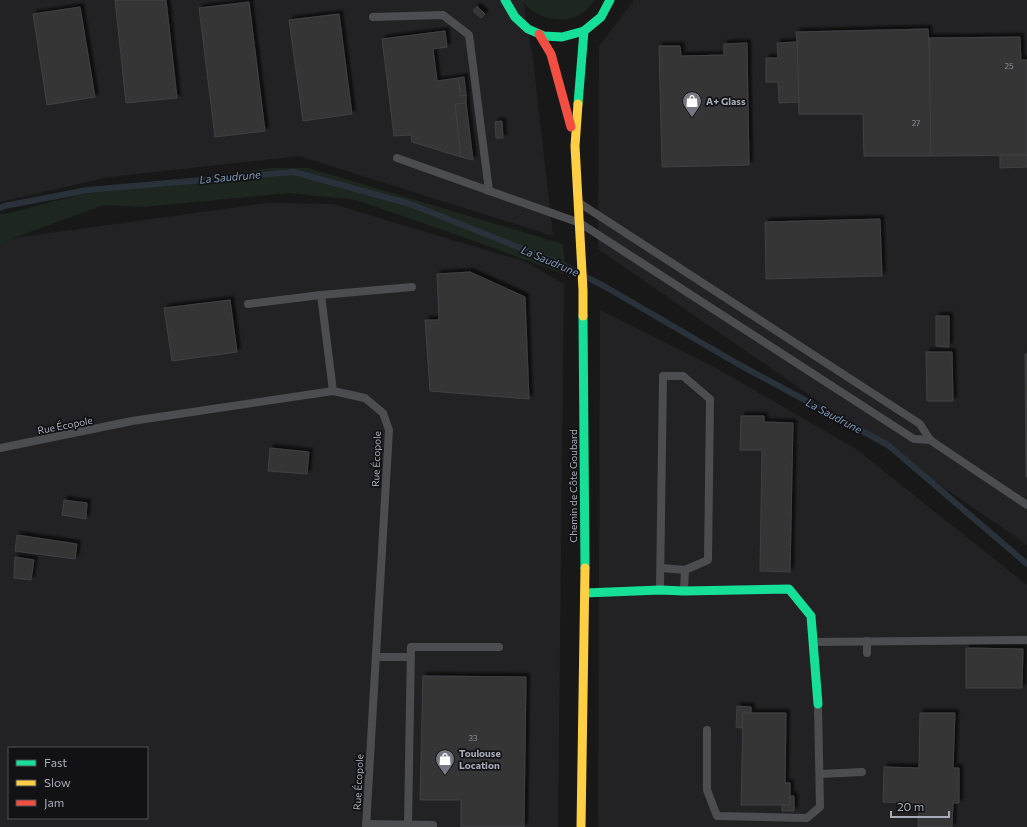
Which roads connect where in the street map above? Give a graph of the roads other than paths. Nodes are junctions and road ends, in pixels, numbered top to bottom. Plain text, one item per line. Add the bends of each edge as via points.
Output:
1 (505, 0) edge
2 (610, 0) edge
3 (373, 17) dead end
4 (584, 31) junction
5 (539, 34) junction
6 (576, 146) junction
7 (397, 158) dead end
8 (489, 191) junction
9 (579, 203) junction
10 (580, 223) junction
11 (412, 287) dead end
12 (321, 295) junction
13 (248, 304) dead end
14 (333, 391) junction
15 (930, 440) junction
16 (0, 448) edge
17 (1027, 505) edge
18 (661, 568) junction
19 (686, 570) junction
20 (660, 590) junction
21 (684, 591) junction
22 (585, 593) junction
23 (1027, 640) edge
24 (814, 642) junction
25 (867, 642) junction
26 (499, 647) dead end
27 (867, 653) dead end
28 (376, 657) junction
29 (410, 657) junction
30 (818, 704) joint
31 (707, 730) dead end
32 (862, 772) dead end
33 (820, 774) junction
34 (408, 825) junction
35 (366, 826) edge
36 (433, 827) edge
37 (581, 827) edge

1 - 5 main road via 515,17 528,29
2 - 4 main road via 601,17
3 - 8 lane via 443,15 469,35
4 - 5 main road via 562,37
4 - 6 main road, Chemin de Côte Goubard
5 - 6 main road, Chemin de Côte Goubard via 551,54
6 - 9 main road, Chemin de Côte Goubard
7 - 8 lane
8 - 10 lane
9 - 10 main road, Chemin de Côte Goubard
9 - 15 lane via 920,424
10 - 15 lane via 914,439
10 - 22 main road, Chemin de Côte Goubard via 583,290
11 - 12 lane
12 - 13 lane
12 - 14 lane
14 - 16 lane, Rue Écopole via 132,422
14 - 28 lane, Rue Écopole via 365,398 383,413 389,430
15 - 17 lane
18 - 19 lane
18 - 19 lane via 663,376 683,376 710,398 708,560
18 - 20 lane
19 - 21 lane
20 - 21 main road
20 - 22 main road
21 - 24 main road via 789,589 811,616
22 - 37 main road, Chemin de Côte Goubard
23 - 25 lane
24 - 25 lane
24 - 30 main road
25 - 27 lane
26 - 29 lane via 410,647
28 - 29 lane
28 - 35 lane, Rue Écopole
29 - 34 lane
30 - 33 lane
31 - 33 lane via 707,790 717,816 807,818 820,807
32 - 33 lane
34 - 35 lane
34 - 36 lane

